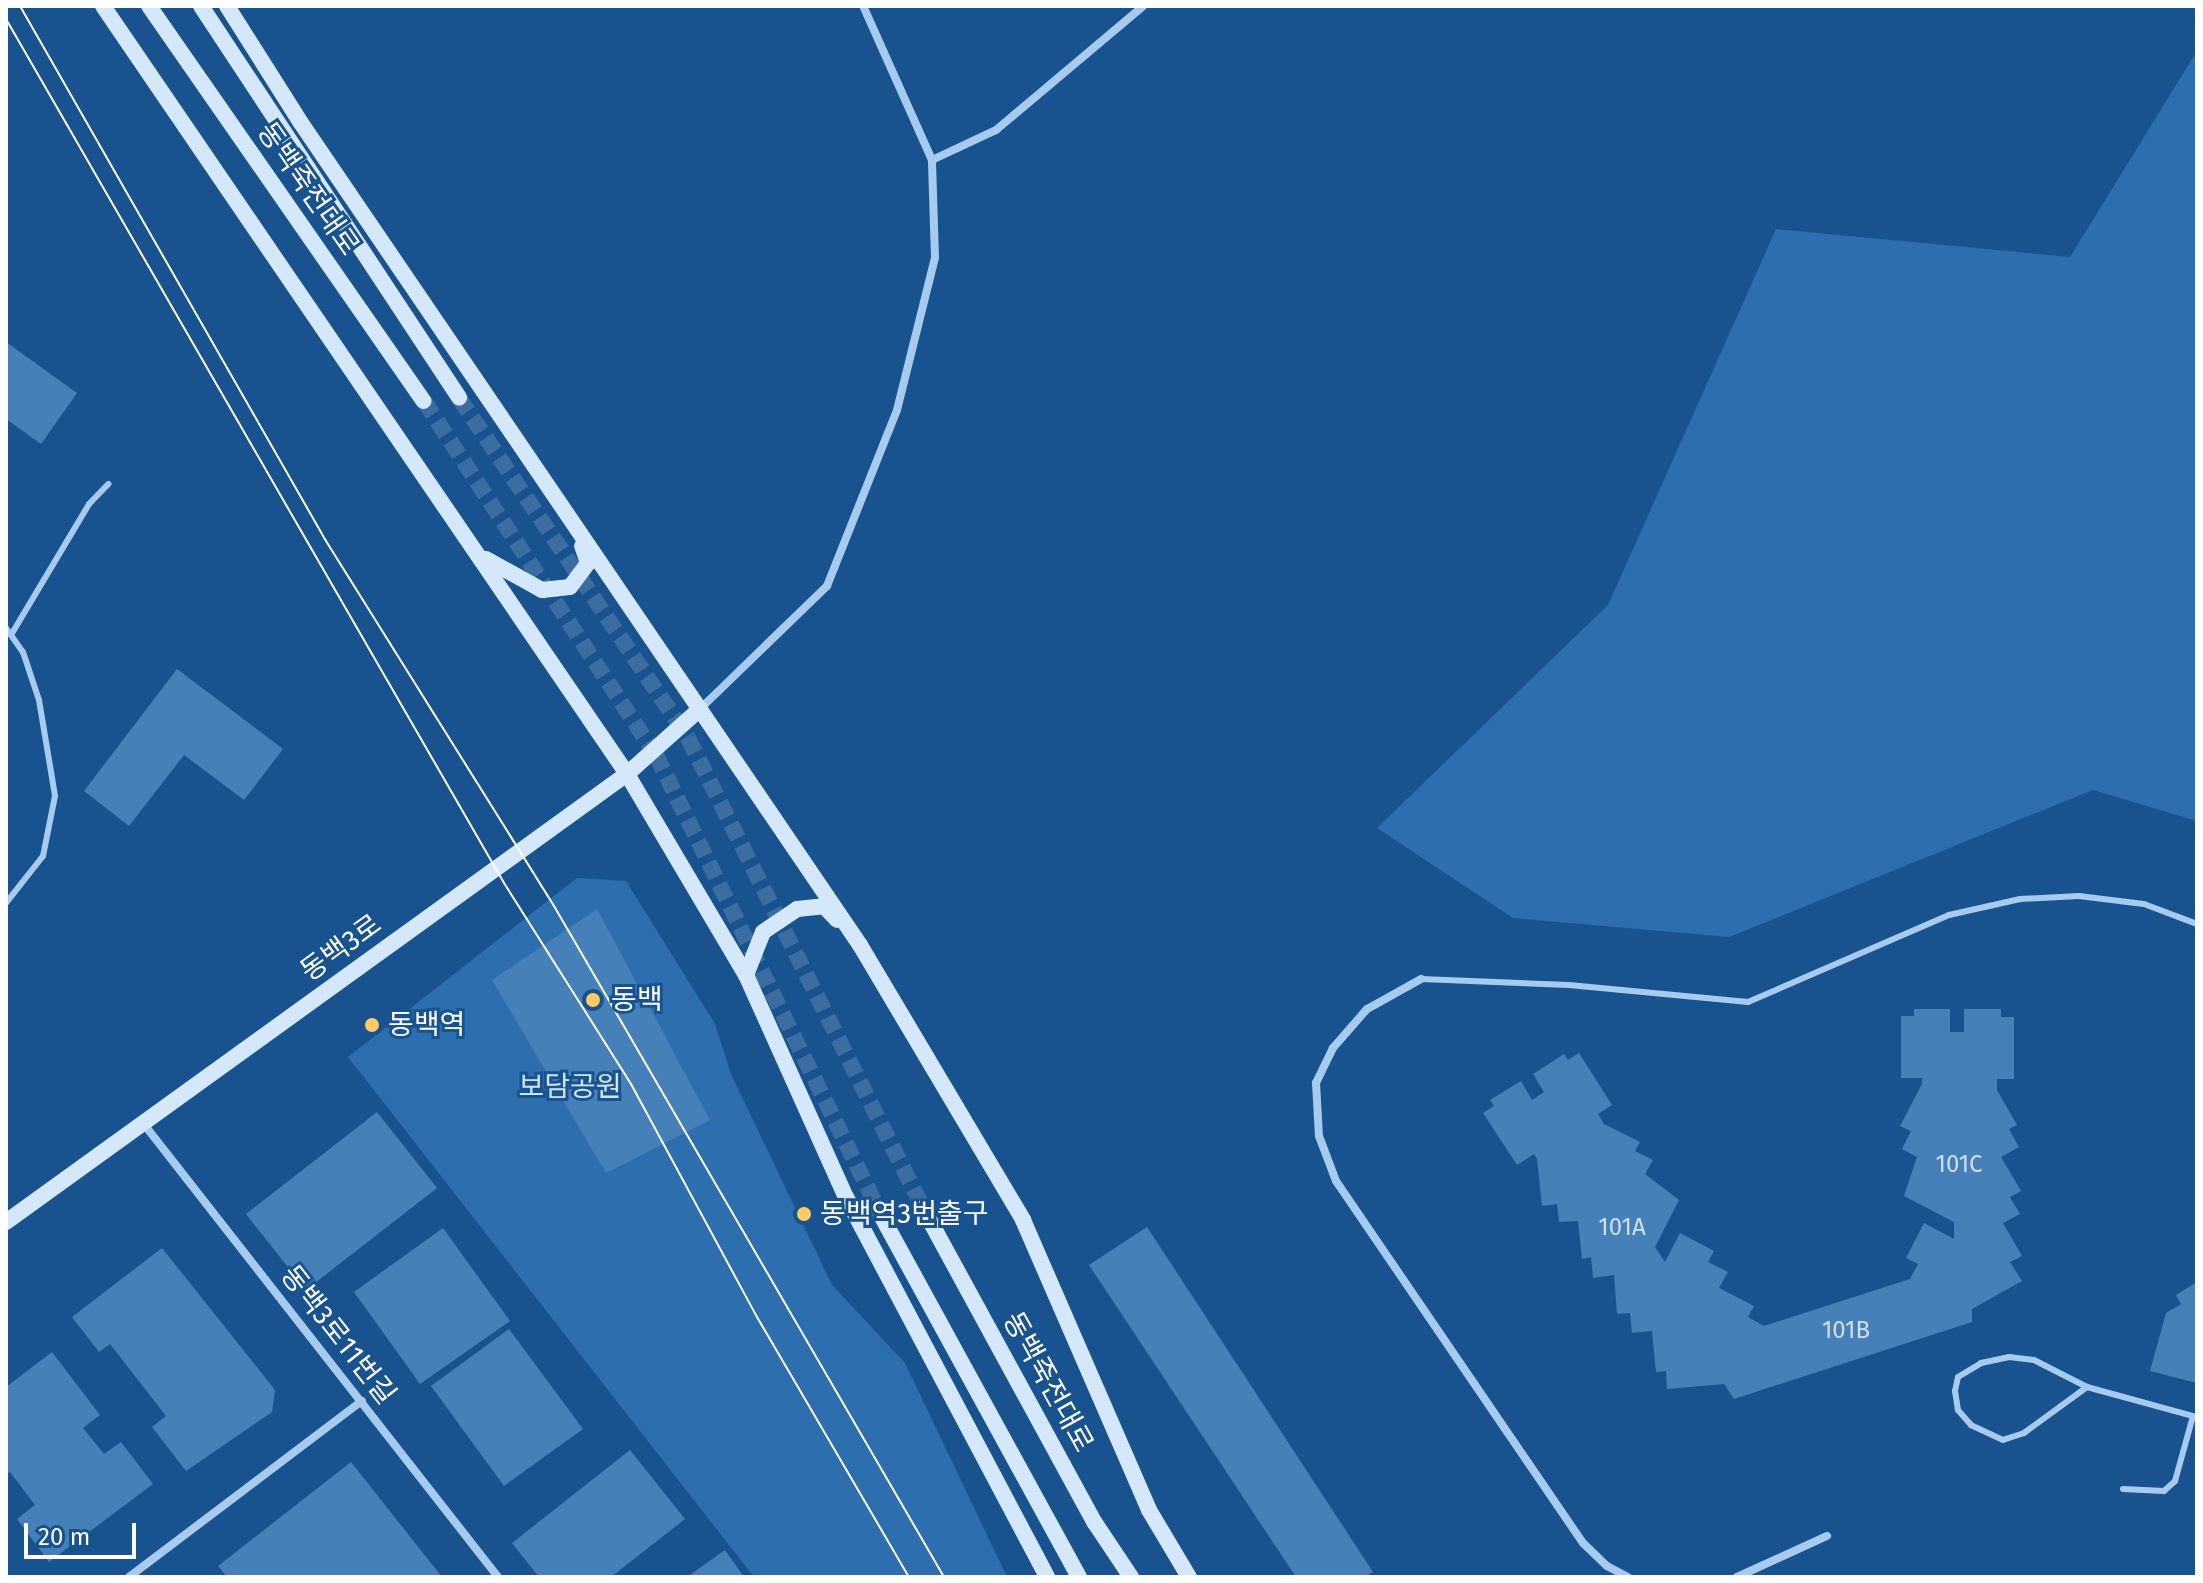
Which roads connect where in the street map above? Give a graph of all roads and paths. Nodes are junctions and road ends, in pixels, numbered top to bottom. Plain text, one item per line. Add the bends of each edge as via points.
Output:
1 (103, 6) edge
2 (149, 6) edge
3 (201, 6) edge
4 (227, 6) edge
5 (863, 6) edge
6 (1143, 6) edge
7 (932, 160) junction
8 (459, 398) tunnel mouth
9 (424, 401) tunnel mouth
10 (108, 484) dead end
11 (573, 523) junction
12 (479, 554) junction
13 (6, 628) edge
14 (11, 635) junction
15 (700, 709) junction
16 (627, 774) junction
17 (6, 903) edge
18 (2197, 924) edge
19 (860, 945) junction
20 (746, 975) junction
21 (1421, 979) joint
22 (142, 1122) junction
23 (923, 1208) tunnel mouth
24 (883, 1219) tunnel mouth
25 (6, 1222) edge
26 (2087, 1387) junction
27 (362, 1401) junction
28 (2195, 1416) edge
29 (2123, 1489) dead end
30 (1827, 1536) dead end
31 (129, 1577) edge
32 (498, 1577) edge
33 (1047, 1577) edge
34 (1079, 1577) edge
35 (1131, 1577) edge
36 (1189, 1577) edge
37 (1628, 1577) edge
38 (1737, 1577) edge

1 - 12 main road
2 - 9 main road, 동백죽전대로
3 - 8 main road, 동백죽전대로
4 - 11 main road
5 - 7 street
6 - 7 street via 996,130
7 - 15 street via 935,258 897,410 827,586
10 - 14 lane via 89,504
11 - 12 main road via 588,563 570,587 542,590
11 - 15 main road
12 - 16 main road
13 - 14 lane
14 - 17 lane via 23,652 39,700 55,796 43,856
15 - 16 main road, 동백3로
15 - 19 main road
16 - 20 main road
16 - 22 main road, 동백3로
18 - 21 lane via 2144,904 2079,896 2020,899 1949,915 1748,1002 1569,985
19 - 20 main road via 824,906 797,909 763,932
19 - 36 main road via 1023,1220 1149,1510
20 - 33 main road via 846,1197
21 - 37 street via 1367,1009 1333,1048 1316,1083 1319,1136 1336,1181 1583,1543
22 - 25 main road, 동백3로
22 - 27 street, 동백3로11번길
23 - 35 main road, 동백죽전대로 via 1095,1523
24 - 34 main road
26 - 26 lane via 2034,1360 2009,1357 1981,1363 1958,1377 1955,1391 1958,1410 1971,1425 2003,1440 2024,1433
26 - 28 lane
27 - 31 street
27 - 32 street, 동백3로11번길
28 - 29 lane via 2175,1481 2164,1491
30 - 38 street

